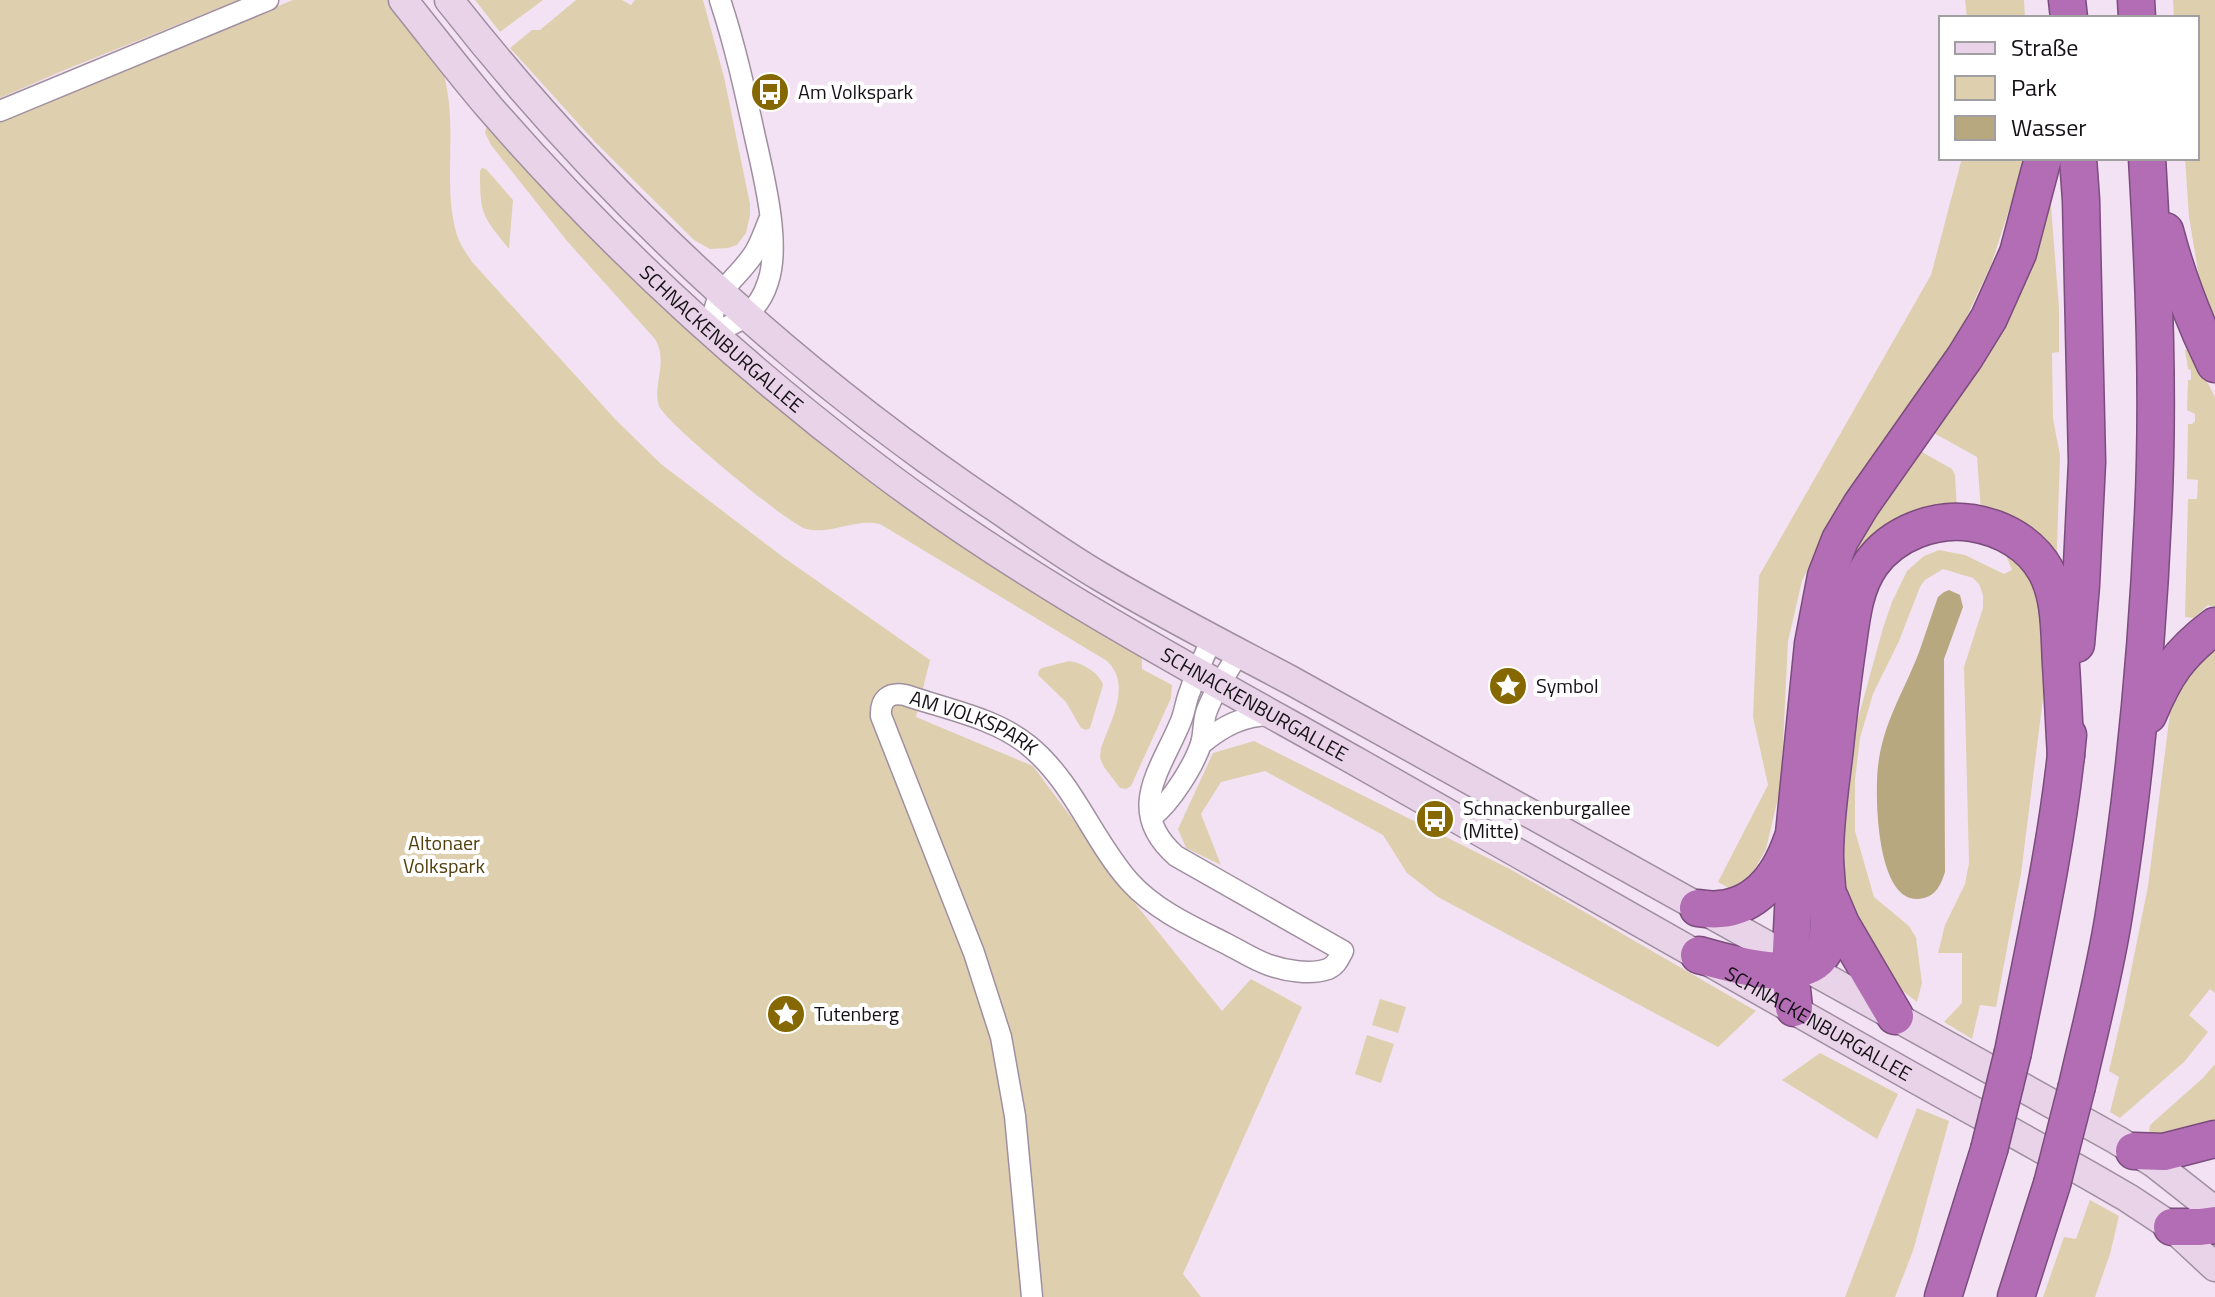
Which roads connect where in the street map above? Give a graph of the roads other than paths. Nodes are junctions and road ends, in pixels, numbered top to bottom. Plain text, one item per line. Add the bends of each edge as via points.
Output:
1 (268, 0) edge
2 (403, 0) edge
3 (449, 0) edge
4 (720, 0) edge
5 (0, 111) edge
6 (2042, 160) edge
7 (2078, 160) edge
8 (2147, 161) edge
9 (769, 220) junction
10 (720, 292) junction
11 (746, 317) junction
12 (711, 332) junction
13 (2215, 364) edge
14 (2215, 626) edge
15 (1212, 639) junction
16 (1239, 652) junction
17 (1209, 679) junction
18 (1273, 715) junction
19 (1201, 744) junction
20 (2135, 747) junction
21 (2066, 756) junction
22 (1152, 817) junction
23 (1794, 834) junction
24 (1827, 890) junction
25 (1698, 908) junction
26 (1699, 955) junction
27 (1795, 965) junction
28 (1794, 1008) junction
29 (1895, 1016) junction
30 (2215, 1139) edge
31 (2134, 1151) junction
32 (2215, 1211) edge
33 (2215, 1225) edge
34 (2172, 1227) junction
35 (2215, 1267) edge
36 (1032, 1297) edge
37 (1943, 1297) edge
38 (2016, 1297) edge

1 - 5 street
2 - 12 main road, SCHNACKENBURGALLEE via 562,187
3 - 10 main road, SCHNACKENBURGALLEE via 577,151
4 - 9 street via 747,97
6 - 23 highway via 2018,253 1989,318 1861,505 1833,556 1813,644
7 - 21 highway via 2087,462
8 - 13 highway via 2177,275
8 - 20 highway via 2155,357 2153,514
9 - 10 street via 755,252
9 - 11 street via 770,277
10 - 11 main road, SCHNACKENBURGALLEE
10 - 12 street
11 - 12 street
11 - 15 main road, SCHNACKENBURGALLEE via 828,386 968,489 1099,576
12 - 17 main road, SCHNACKENBURGALLEE via 921,501 1073,601
14 - 20 highway via 2169,670
15 - 16 main road, SCHNACKENBURGALLEE
15 - 17 street
16 - 17 street
16 - 25 main road, SCHNACKENBURGALLEE
17 - 18 main road, SCHNACKENBURGALLEE
17 - 19 street
17 - 22 street via 1181,720 1152,783
18 - 19 street via 1242,718
18 - 26 main road, SCHNACKENBURGALLEE
19 - 22 street via 1174,794
20 - 38 highway, bridge via 2114,918 2052,1184
21 - 24 highway via 2058,615 2051,580 2042,565 2014,538 1969,522 1924,527 1894,541 1863,578 1853,613 1828,808
21 - 37 highway, bridge via 2013,1052
22 - 36 street, AM VOLKSPARK via 1159,838 1176,856 1343,951 1337,964 1308,972 1268,965 1179,921 1145,897 1114,862 1057,774 1017,736 905,695 889,696 880,708 1001,1037 1015,1116
23 - 25 highway via 1781,868 1755,896 1724,909
23 - 27 highway
24 - 27 highway via 1825,947 1818,959
24 - 29 highway
25 - 27 main road, SCHNACKENBURGALLEE
26 - 27 highway via 1739,966
26 - 28 main road, SCHNACKENBURGALLEE
27 - 28 highway
27 - 29 main road, SCHNACKENBURGALLEE
28 - 34 main road, SCHNACKENBURGALLEE
29 - 31 main road, SCHNACKENBURGALLEE
30 - 31 highway via 2164,1152
31 - 32 main road, SCHNACKENBURGALLEE
33 - 34 highway
34 - 35 main road, SCHNACKENBURGALLEE

